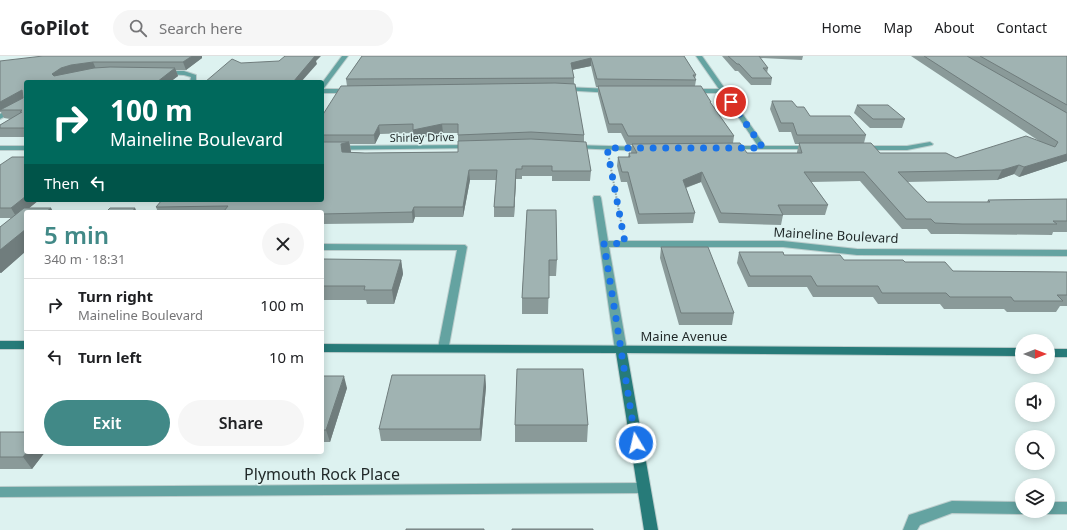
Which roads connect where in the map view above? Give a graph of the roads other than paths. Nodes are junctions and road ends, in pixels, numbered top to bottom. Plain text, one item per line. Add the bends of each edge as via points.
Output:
1 (344, 56) edge
2 (699, 56) edge
3 (153, 73) edge
4 (193, 80) edge
5 (324, 84) edge
6 (555, 88) edge
7 (324, 91) edge
8 (361, 91) edge
9 (620, 91) edge
10 (684, 91) edge
11 (723, 91) junction
12 (24, 103) edge
13 (0, 117) edge
14 (930, 144) dead end
15 (569, 146) edge
16 (478, 147) edge
17 (0, 148) edge
18 (24, 148) edge
19 (324, 148) edge
20 (724, 148) edge
21 (763, 148) junction
22 (816, 148) edge
23 (854, 148) edge
24 (654, 149) edge
25 (597, 198) dead end
26 (604, 244) junction
27 (324, 247) edge
28 (1067, 253) edge
29 (0, 345) edge
30 (24, 345) edge
31 (324, 348) edge
32 (444, 348) junction
33 (621, 350) junction
34 (1015, 352) edge
35 (1055, 353) edge
36 (1067, 353) edge
37 (644, 488) junction
38 (0, 492) edge
39 (1015, 508) edge
40 (1055, 508) edge
41 (1067, 508) edge
42 (651, 530) edge
43 (910, 530) edge

1 - 5 street
2 - 11 street
3 - 4 street via 184,73 194,76
6 - 9 street
7 - 8 street
10 - 11 street
11 - 21 street
12 - 13 street
14 - 23 street via 907,148
15 - 24 street
16 - 19 street, Shirley Drive
17 - 18 street
20 - 21 street
21 - 22 street
25 - 26 street
26 - 28 street, Maineline Boulevard via 783,244 857,252
26 - 33 street
27 - 32 street via 462,247
29 - 30 street
31 - 32 street, Maine Avenue
32 - 33 street, Maine Avenue
33 - 34 street, Maine Avenue
33 - 37 street
35 - 36 street
37 - 38 lane, Plymouth Rock Place
37 - 42 street
39 - 43 street via 952,507 914,520
40 - 41 street

